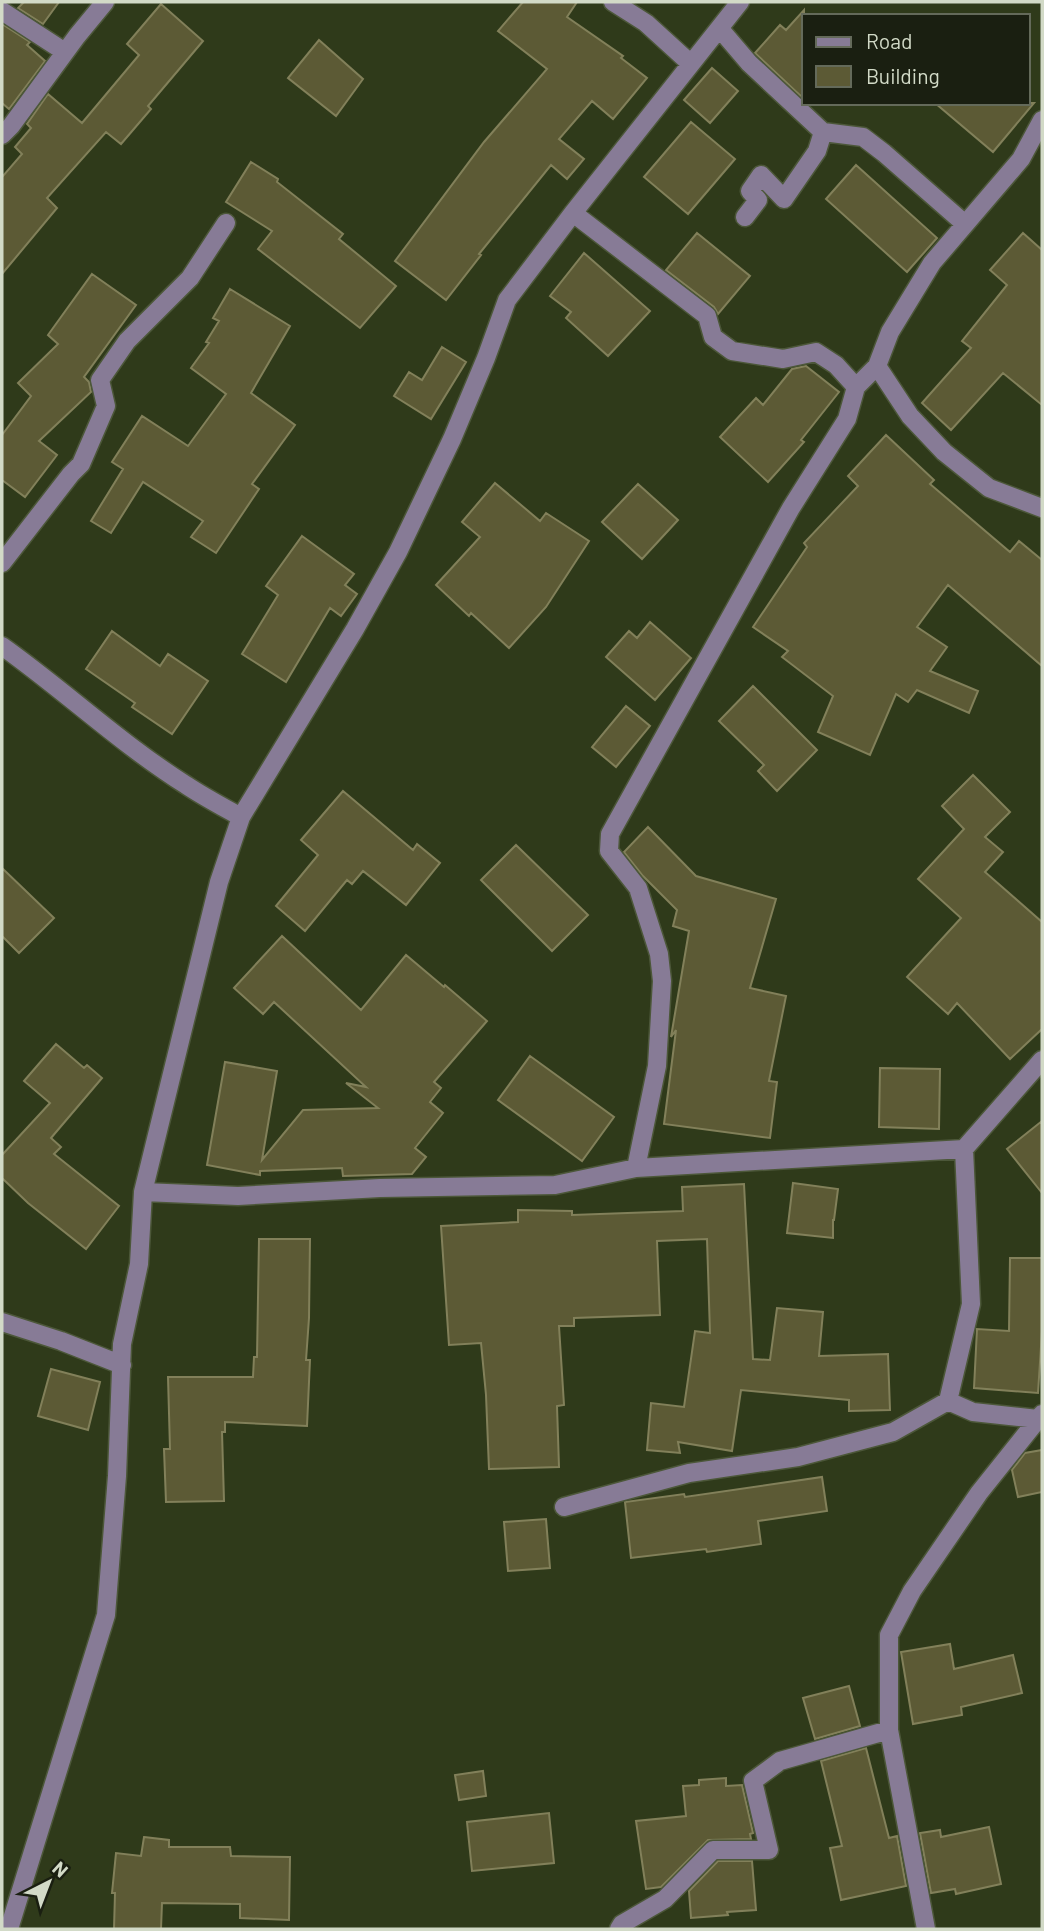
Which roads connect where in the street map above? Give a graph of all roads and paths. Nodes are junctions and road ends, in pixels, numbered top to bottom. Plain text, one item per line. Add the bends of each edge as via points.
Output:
1 (105, 2) edge
2 (613, 2) edge
3 (740, 2) edge
4 (2, 11) edge
5 (719, 29) junction
6 (65, 52) junction
7 (691, 65) junction
8 (1042, 120) edge
9 (823, 132) junction
10 (2, 135) edge
11 (573, 213) junction
12 (745, 218) dead end
13 (226, 223) dead end
14 (965, 224) junction
15 (877, 366) junction
16 (856, 387) junction
17 (1042, 508) edge
18 (2, 563) edge
19 (2, 646) edge
20 (241, 817) junction
21 (1042, 1059) edge
22 (964, 1149) junction
23 (636, 1168) junction
24 (142, 1192) junction
25 (2, 1322) edge
26 (122, 1365) junction
27 (948, 1401) junction
28 (1040, 1417) edge
29 (564, 1507) dead end
30 (889, 1730) junction
31 (9, 1929) edge
32 (619, 1929) edge
33 (926, 1929) edge

1 - 6 street
2 - 7 street via 646,23
3 - 5 street
4 - 6 street
5 - 7 street
5 - 9 street
6 - 10 street
7 - 11 street
8 - 14 street via 1021,159
9 - 12 street via 817,151 784,198 761,175 750,191 758,200
9 - 14 street via 863,137
11 - 16 street via 707,316 713,337 732,351 783,359 816,352
11 - 20 street via 507,300 452,439 398,552
13 - 18 street via 190,278 127,341 100,380 106,406 81,464
14 - 15 street via 932,263 890,332
15 - 16 street
15 - 17 street via 909,416 944,452 989,488
16 - 23 street via 847,419 791,508 610,834 609,851 638,888 659,954 662,981 657,1066
19 - 20 street via 185,785
20 - 24 street via 219,882
21 - 22 street
22 - 23 street
22 - 27 street via 971,1304
23 - 24 street via 555,1185 238,1196
24 - 26 street via 139,1264
25 - 26 street
26 - 31 street via 106,1615
27 - 28 street via 973,1412
27 - 29 street via 893,1432 798,1457 690,1472
28 - 30 street via 979,1493 912,1591 889,1634
30 - 32 street via 780,1761 752,1781 769,1850 713,1850 665,1899
30 - 33 street

